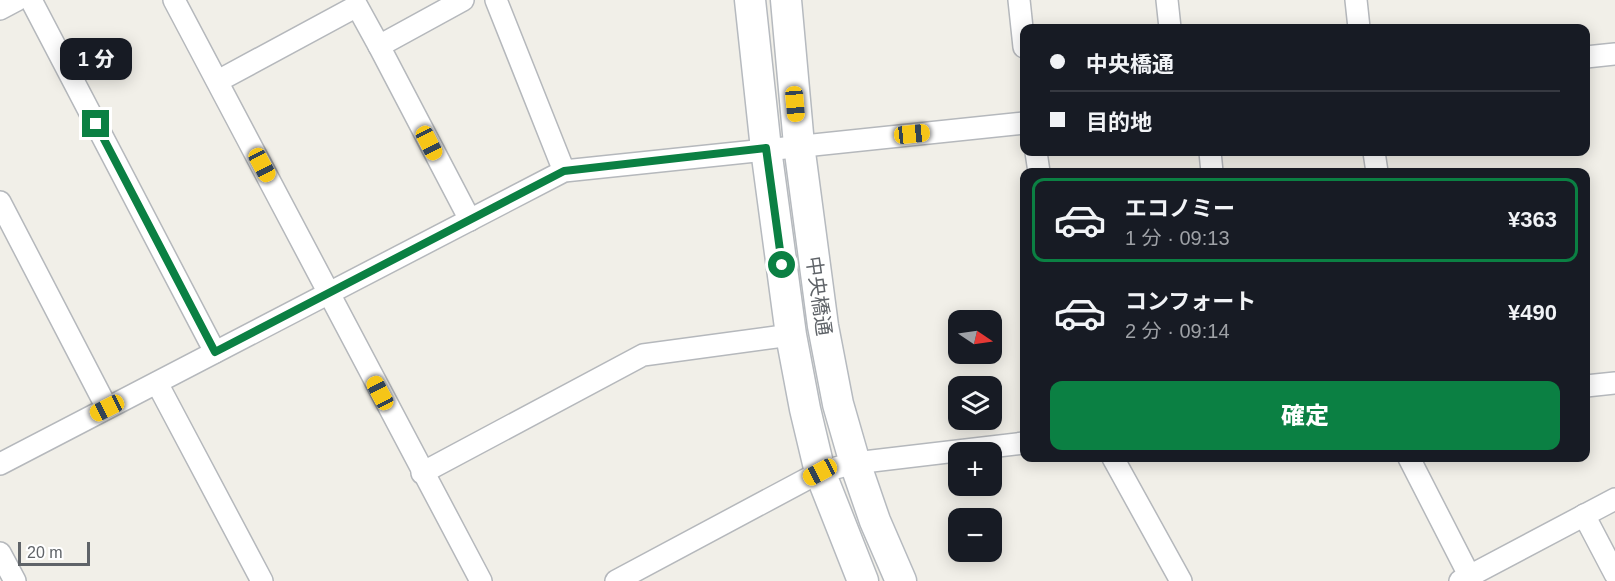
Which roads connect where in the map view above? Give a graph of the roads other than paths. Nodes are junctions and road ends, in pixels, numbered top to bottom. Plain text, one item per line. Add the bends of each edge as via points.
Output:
1 (17, 0) edge
2 (31, 0) edge
3 (174, 0) edge
4 (463, 0) edge
5 (495, 0) edge
6 (750, 0) edge
7 (786, 0) edge
8 (1019, 0) edge
9 (1167, 0) edge
10 (1356, 0) edge
11 (0, 9) edge
12 (1022, 24) edge
13 (1170, 24) edge
14 (1359, 24) edge
15 (379, 46) junction
16 (1615, 54) edge
17 (1590, 57) edge
18 (218, 81) junction
19 (1020, 123) edge
20 (799, 145) junction
21 (766, 148) junction
22 (564, 171) junction
23 (0, 202) edge
24 (470, 220) junction
25 (328, 292) junction
26 (791, 335) junction
27 (215, 352) junction
28 (157, 383) junction
29 (1615, 383) edge
30 (1590, 386) edge
31 (107, 408) junction
32 (1020, 443) edge
33 (1115, 462) edge
34 (1411, 462) edge
35 (855, 463) junction
36 (0, 464) edge
37 (820, 472) junction
38 (422, 473) junction
39 (1615, 499) edge
40 (1584, 515) junction
41 (0, 553) edge
42 (1615, 574) edge
43 (1467, 579) edge
44 (15, 581) edge
45 (262, 581) edge
46 (481, 581) edge
47 (616, 581) edge
48 (863, 581) edge
49 (901, 581) edge
50 (1180, 581) edge

1 - 11 street
2 - 27 street
3 - 18 street
4 - 15 street
5 - 22 street
6 - 21 street, 中央橋通
7 - 20 street, 中央橋通
8 - 12 street
9 - 13 street
10 - 14 street
15 - 18 street via 357,6
15 - 24 street
16 - 17 street
18 - 25 street
19 - 20 street
20 - 21 street
20 - 35 street, 中央橋通 via 823,326 838,404
21 - 22 street
21 - 26 street, 中央橋通
22 - 24 street
23 - 31 street
24 - 25 street
25 - 27 street
25 - 38 street
26 - 37 street, 中央橋通
26 - 38 street via 643,355
27 - 28 street
28 - 31 street
28 - 45 street
29 - 30 street
31 - 36 street
32 - 35 street
33 - 50 street
34 - 43 street
35 - 37 street
35 - 49 street, 中央橋通
37 - 47 street
37 - 48 street, 中央橋通
38 - 46 street
39 - 40 street
40 - 42 street
40 - 43 street
41 - 44 street

